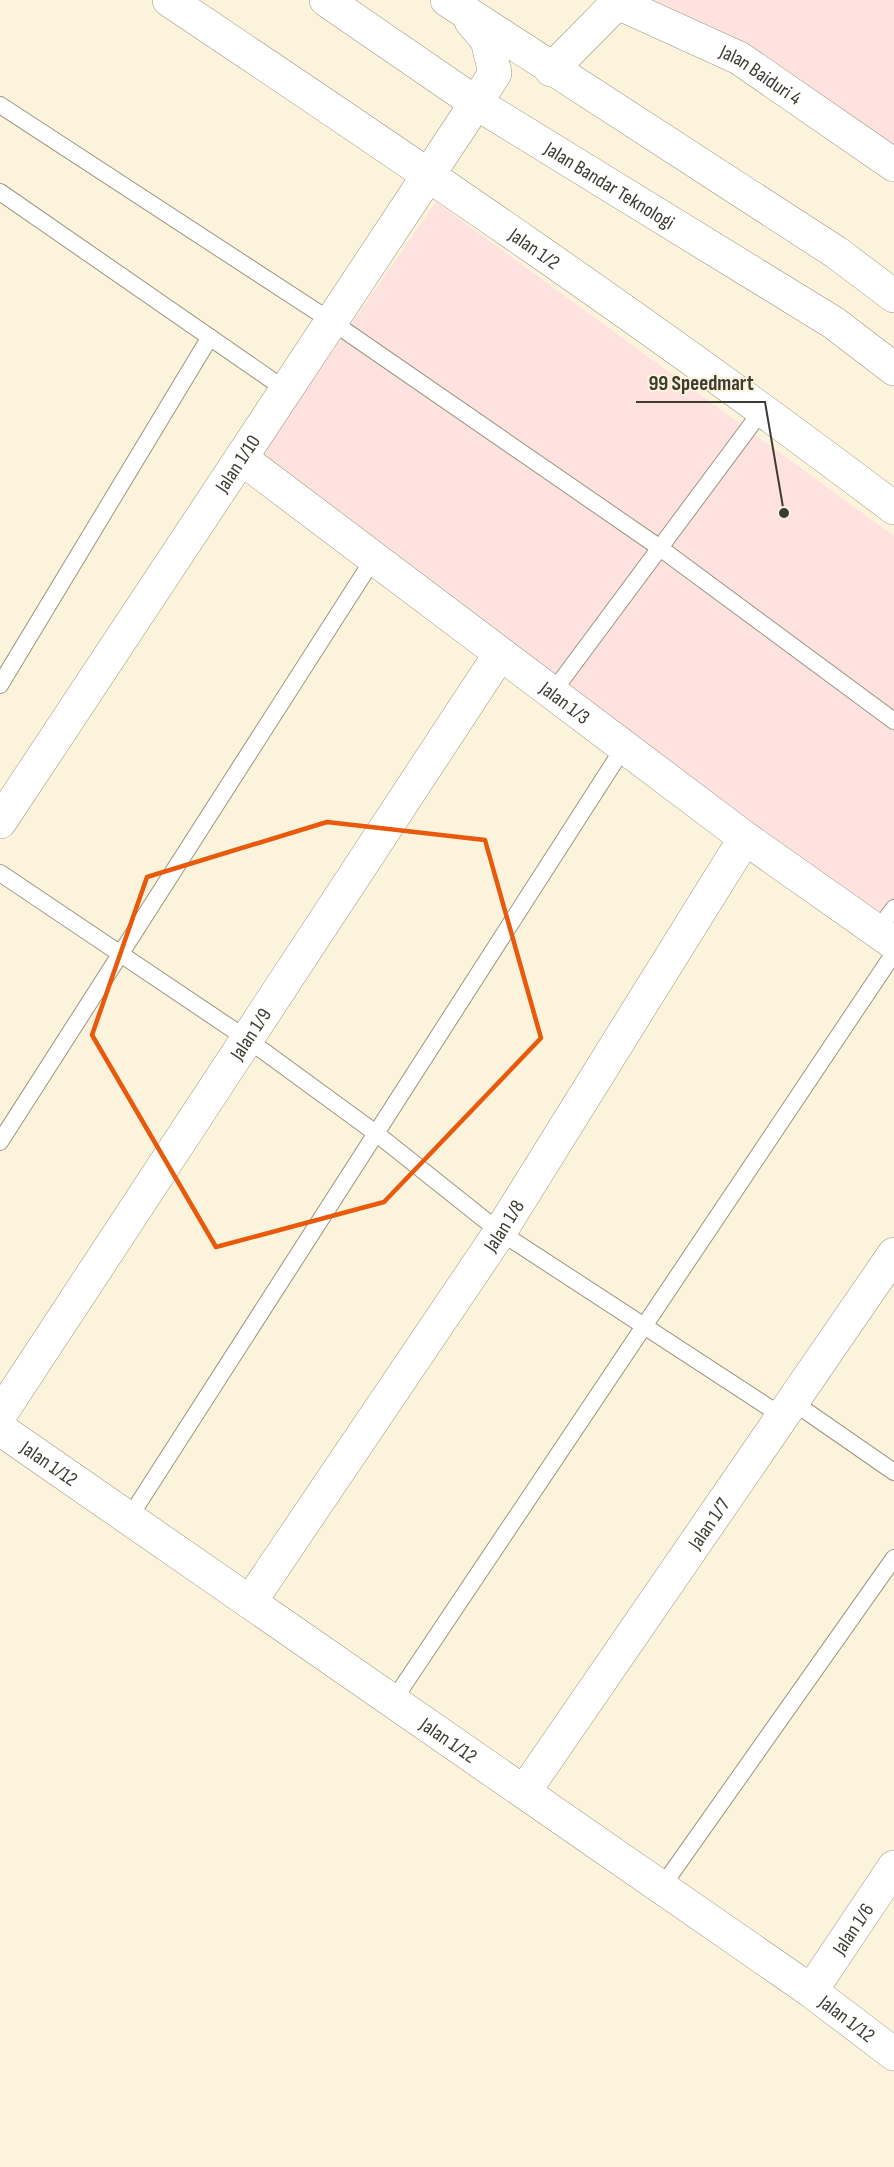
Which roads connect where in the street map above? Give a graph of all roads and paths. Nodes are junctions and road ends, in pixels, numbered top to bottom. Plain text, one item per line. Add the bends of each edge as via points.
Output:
1 (169, 0) edge
2 (326, 0) edge
3 (619, 1) edge
4 (455, 6) edge
5 (551, 70) junction
6 (476, 103) junction
7 (0, 105) edge
8 (894, 165) edge
9 (429, 174) junction
10 (0, 192) edge
11 (894, 296) edge
12 (331, 321) junction
13 (210, 337) junction
14 (894, 369) edge
15 (286, 390) junction
16 (763, 409) junction
17 (241, 458) junction
18 (894, 508) edge
19 (660, 548) junction
20 (374, 558) junction
21 (500, 654) junction
22 (0, 686) edge
23 (552, 693) junction
24 (894, 721) edge
25 (624, 747) junction
26 (0, 822) edge
27 (745, 838) junction
28 (0, 873) edge
29 (890, 934) edge
30 (119, 952) junction
31 (247, 1039) junction
32 (377, 1134) junction
33 (0, 1142) edge
34 (500, 1232) junction
35 (894, 1254) edge
36 (643, 1327) junction
37 (788, 1409) junction
38 (0, 1415) edge
39 (0, 1430) edge
40 (894, 1472) edge
41 (129, 1518) junction
42 (894, 1558) edge
43 (250, 1602) junction
44 (393, 1701) junction
45 (524, 1792) junction
46 (894, 1868) edge
47 (661, 1888) junction
48 (811, 1991) junction
49 (894, 2054) edge

1 - 9 street, Jalan 1/2
2 - 6 street, Jalan Bandar Teknologi
3 - 5 street
3 - 8 street, Jalan Baiduri 4 via 739,58
4 - 5 street
4 - 6 street, Jalan 1/10 via 487,40 493,58 495,73
5 - 11 street via 837,253
6 - 9 street, Jalan 1/10
6 - 14 street, Jalan Bandar Teknologi via 834,323
7 - 12 lane
9 - 12 street, Jalan 1/10
9 - 16 street, Jalan 1/2
10 - 13 lane
12 - 15 street, Jalan 1/10
12 - 19 lane
13 - 15 lane
13 - 22 lane
15 - 17 street, Jalan 1/10
16 - 18 street, Jalan 1/2
16 - 19 lane
17 - 20 street, Jalan 1/3
17 - 26 street, Jalan 1/10
19 - 23 lane
19 - 24 lane
20 - 21 street, Jalan 1/3
20 - 30 lane
21 - 23 street, Jalan 1/3
21 - 31 street, Jalan 1/9
23 - 25 street, Jalan 1/3
25 - 27 street, Jalan 1/3
25 - 32 lane
27 - 29 street, Jalan 1/3
27 - 34 street, Jalan 1/8
28 - 30 lane
29 - 36 lane
30 - 31 lane
30 - 33 lane
31 - 32 lane
31 - 38 street, Jalan 1/9
32 - 34 lane
32 - 41 lane
34 - 36 lane
34 - 43 street, Jalan 1/8
35 - 37 street, Jalan 1/7
36 - 37 lane
36 - 44 lane
37 - 40 lane
37 - 45 street, Jalan 1/7
39 - 41 street, Jalan 1/12
41 - 43 street, Jalan 1/12
42 - 47 lane
43 - 44 street, Jalan 1/12
44 - 45 street, Jalan 1/12
45 - 47 street, Jalan 1/12
46 - 48 street, Jalan 1/6
47 - 48 street, Jalan 1/12
48 - 49 street, Jalan 1/12

